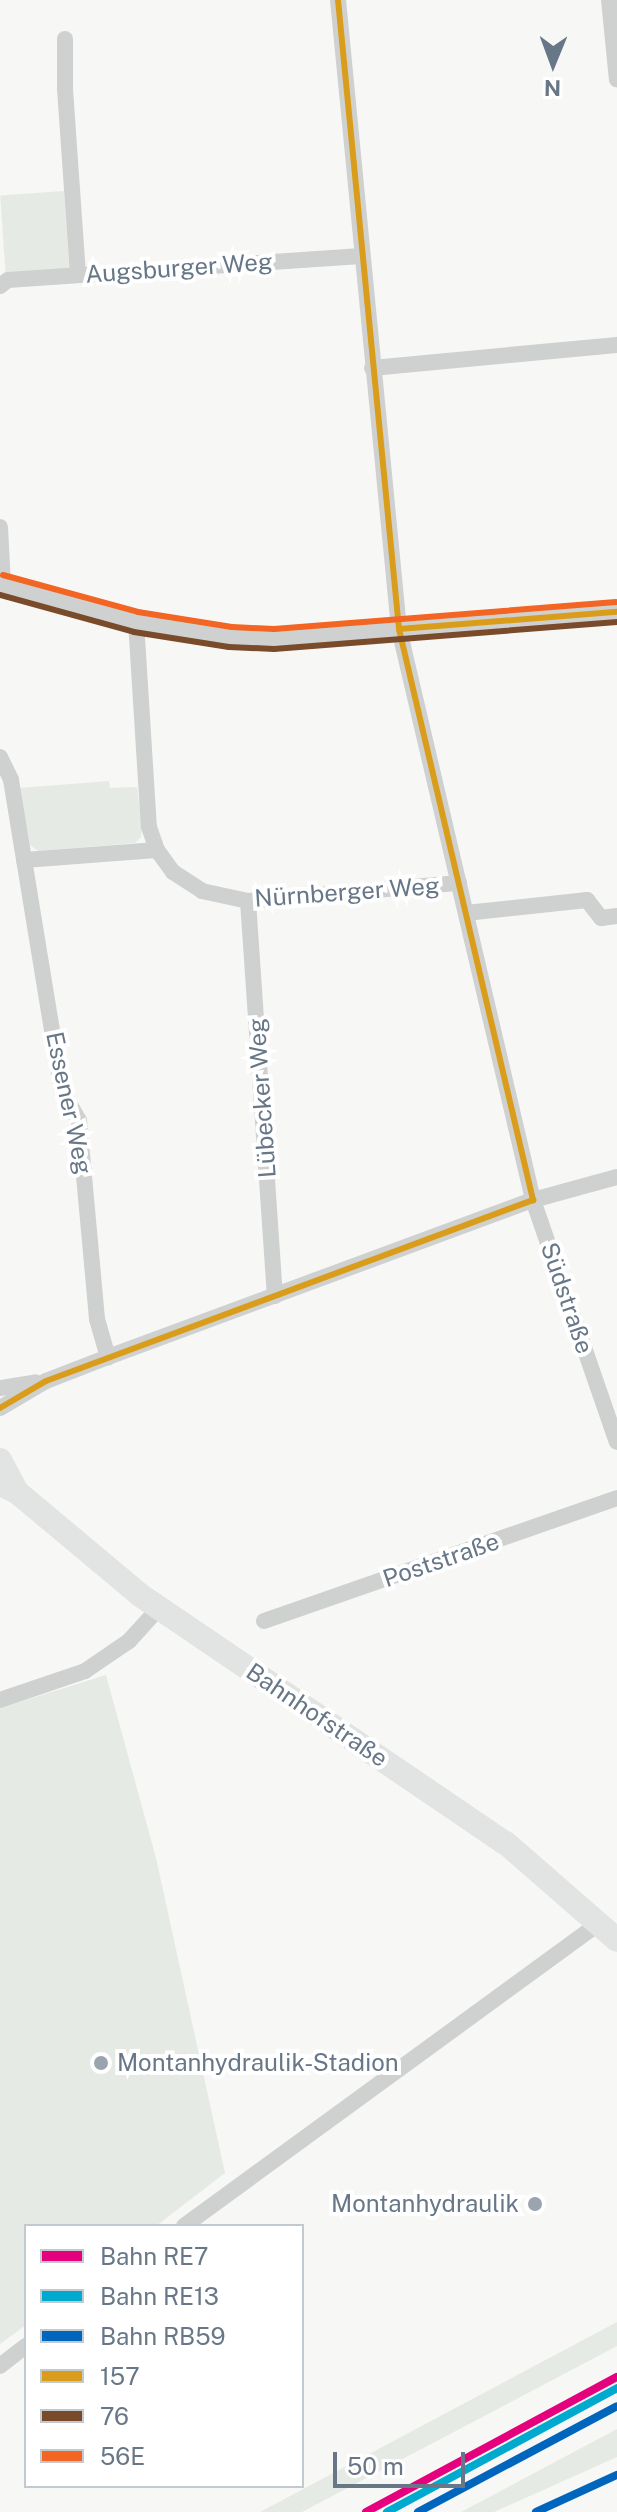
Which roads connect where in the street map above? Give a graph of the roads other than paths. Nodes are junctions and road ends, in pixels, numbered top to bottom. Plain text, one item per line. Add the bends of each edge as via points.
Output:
1 (338, 0) edge
2 (609, 0) edge
3 (65, 39) dead end
4 (617, 80) edge
5 (361, 256) junction
6 (78, 275) junction
7 (0, 286) edge
8 (617, 345) edge
9 (372, 368) junction
10 (0, 527) edge
11 (1, 585) edge
12 (617, 612) edge
13 (136, 622) junction
14 (399, 629) junction
15 (0, 757) edge
16 (157, 850) junction
17 (24, 860) junction
18 (459, 883) junction
19 (248, 901) junction
20 (466, 913) junction
21 (617, 916) edge
22 (617, 1177) edge
23 (533, 1200) junction
24 (275, 1296) junction
25 (108, 1357) junction
26 (46, 1381) junction
27 (0, 1388) edge
28 (0, 1408) edge
29 (617, 1442) edge
30 (0, 1460) edge
31 (8, 1488) edge
32 (617, 1498) edge
33 (159, 1608) junction
34 (264, 1621) dead end
35 (0, 1700) edge
36 (608, 1932) edge
37 (187, 2224) edge
38 (24, 2348) edge
39 (0, 2366) edge

1 - 5 street, Südstraße
2 - 4 street
3 - 6 street
5 - 6 street, Augsburger Weg
5 - 9 street, Südstraße
6 - 7 street, Augsburger Weg via 8,280
8 - 9 street
9 - 14 street, Südstraße
10 - 11 street
11 - 13 street
12 - 14 street
13 - 14 street via 274,639
13 - 16 street, Nürnberger Weg via 149,827
14 - 18 street, Südstraße
15 - 17 street, Essener Weg via 11,780
16 - 17 street
16 - 19 street, Nürnberger Weg via 173,872 202,891
17 - 25 street, Essener Weg via 62,1091 79,1121 97,1319
18 - 19 street, Nürnberger Weg
18 - 20 street, Südstraße
19 - 24 street, Lübecker Weg
20 - 21 street via 587,900 601,918
20 - 23 street, Südstraße
22 - 23 street
23 - 24 street
23 - 29 street, Südstraße
24 - 25 street
25 - 26 street
26 - 27 street
26 - 28 street
30 - 31 main road, Bahnhofstraße
31 - 33 main road, Bahnhofstraße
32 - 34 street, Poststraße
33 - 35 street via 129,1641 85,1671
33 - 36 main road, Bahnhofstraße via 507,1844
36 - 37 street
38 - 39 street

